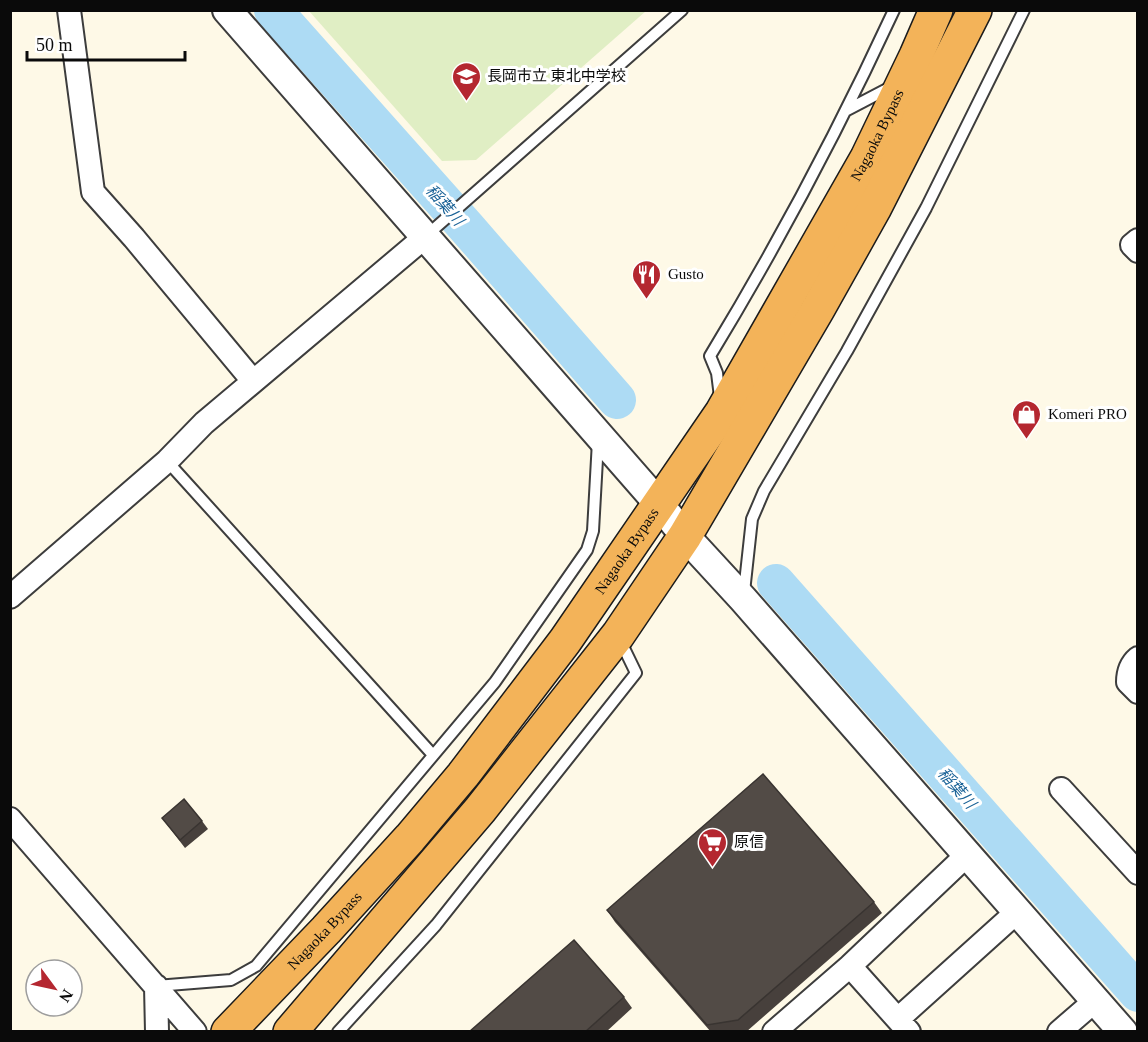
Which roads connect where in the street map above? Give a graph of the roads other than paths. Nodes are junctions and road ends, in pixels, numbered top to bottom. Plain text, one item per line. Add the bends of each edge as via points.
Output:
1 (69, 10) edge
2 (227, 10) edge
3 (682, 10) edge
4 (894, 10) edge
5 (936, 10) edge
6 (975, 10) edge
7 (1024, 10) edge
8 (904, 81) junction
9 (846, 111) junction
10 (426, 236) junction
11 (1137, 240) edge
12 (1137, 251) edge
13 (253, 381) junction
14 (722, 412) junction
15 (599, 435) junction
16 (167, 461) junction
17 (659, 504) junction
18 (685, 536) junction
19 (10, 597) edge
20 (743, 599) junction
21 (618, 634) junction
22 (1137, 658) edge
23 (1137, 692) edge
24 (433, 755) junction
25 (1060, 789) dead end
26 (10, 819) edge
27 (968, 854) junction
28 (1137, 873) edge
29 (1018, 910) junction
30 (850, 966) junction
31 (156, 986) junction
32 (1096, 1000) junction
33 (904, 1025) edge
34 (157, 1032) edge
35 (195, 1032) edge
36 (228, 1032) edge
37 (290, 1032) edge
38 (338, 1032) edge
39 (774, 1032) edge
40 (1059, 1032) edge
41 (1123, 1032) edge

1 - 13 street via 93,192
2 - 10 street
3 - 10 lane
4 - 9 lane
5 - 8 highway, Nagaoka Bypass
6 - 18 highway, Nagaoka Bypass via 874,209
7 - 20 lane via 926,208 764,491 752,519
8 - 9 lane
8 - 14 highway, Nagaoka Bypass via 867,158
9 - 14 lane via 710,356 717,373
10 - 13 street
10 - 15 street
11 - 12 street via 1132,245
13 - 16 street
14 - 17 highway, Nagaoka Bypass
15 - 17 street
15 - 24 lane via 593,531 588,550 495,682
16 - 19 street
16 - 24 lane
17 - 18 street
17 - 36 highway, Nagaoka Bypass via 565,641 463,776 326,930
18 - 20 street
18 - 21 highway, Nagaoka Bypass
20 - 27 street
21 - 37 highway, Nagaoka Bypass via 480,810
21 - 38 lane via 636,673 436,924
22 - 23 street via 1128,676
24 - 31 lane via 256,966 231,980
25 - 28 street
26 - 31 street
27 - 29 street
27 - 30 street
29 - 32 street
29 - 33 street
30 - 33 street
30 - 39 street
31 - 34 street
31 - 35 street
32 - 40 street
32 - 41 street

